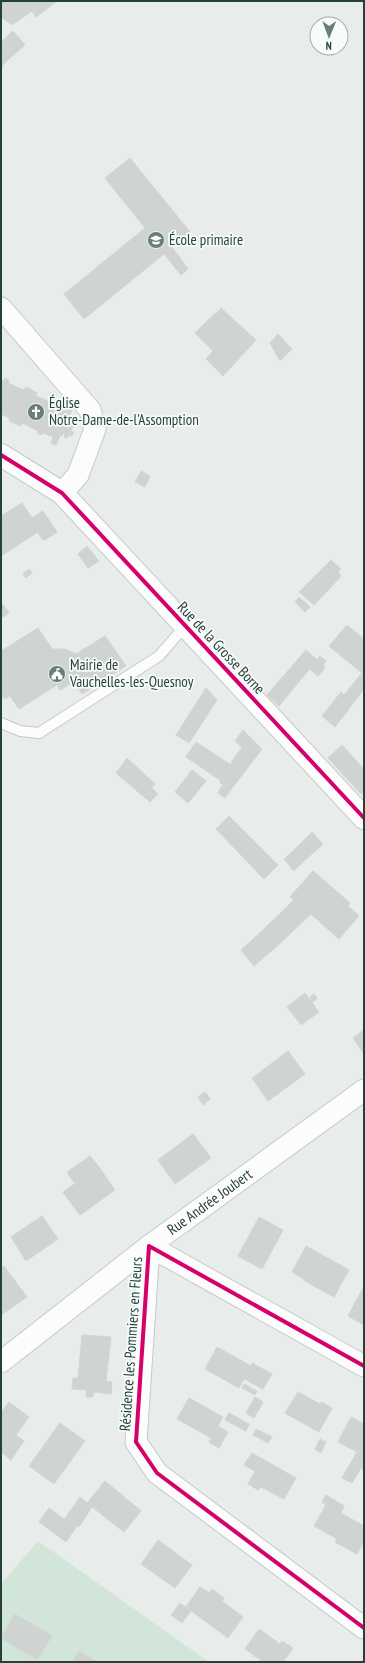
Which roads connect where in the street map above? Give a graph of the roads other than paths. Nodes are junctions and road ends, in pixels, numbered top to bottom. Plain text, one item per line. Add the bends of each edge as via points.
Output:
1 (1, 308) edge
2 (1, 455) edge
3 (62, 493) junction
4 (185, 626) junction
5 (4, 727) edge
6 (364, 818) edge
7 (364, 1090) edge
8 (149, 1246) junction
9 (1, 1362) edge
10 (364, 1366) edge
11 (364, 1628) edge

1 - 3 street via 90,410 95,429 78,475
2 - 3 street, Rue de la Grosse Borne
3 - 4 street, Rue de la Grosse Borne
4 - 5 lane via 159,656 39,732
4 - 6 street, Rue de la Grosse Borne
7 - 8 street, Rue Andrée Joubert
8 - 9 street, Rue Andrée Joubert
8 - 10 street, Résidence les Pommiers en Fleurs
8 - 11 street, Résidence les Pommiers en Fleurs via 136,1442 157,1473

